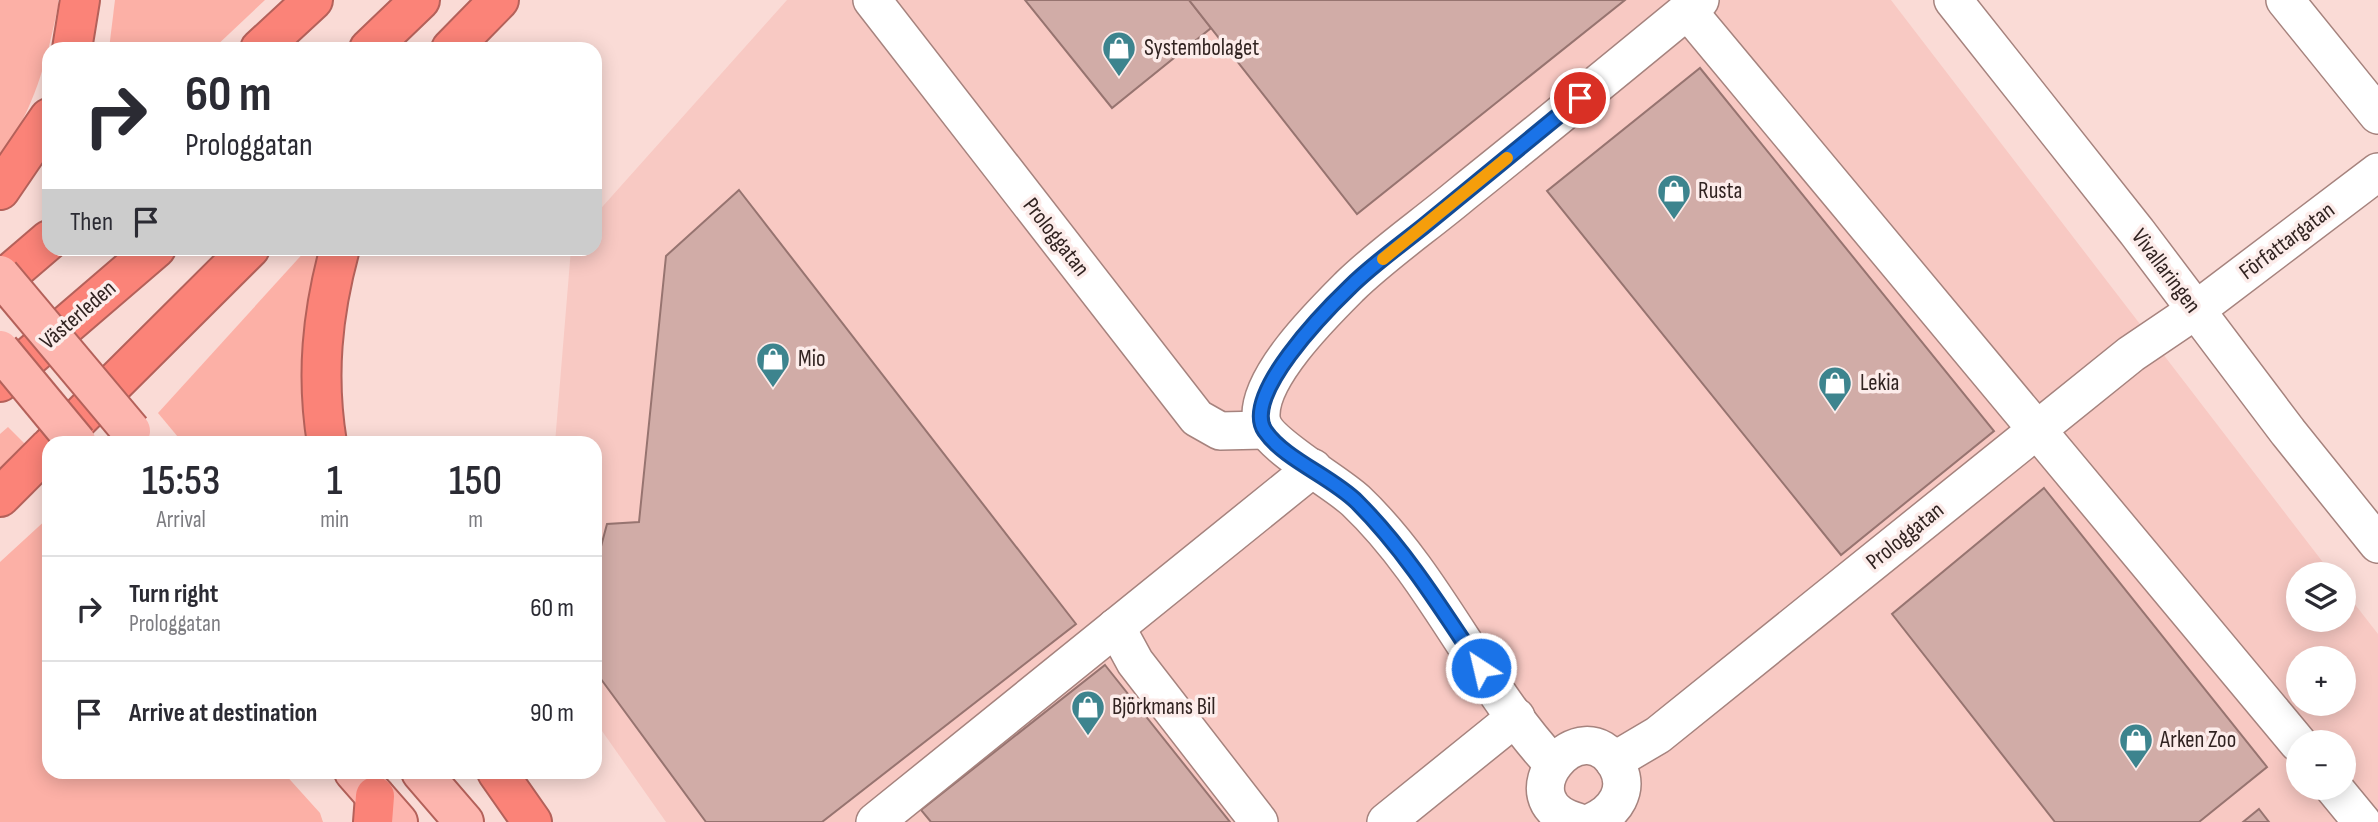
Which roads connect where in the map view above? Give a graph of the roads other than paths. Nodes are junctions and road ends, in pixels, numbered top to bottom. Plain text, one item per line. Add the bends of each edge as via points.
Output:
1 (80, 0) edge
2 (313, 0) edge
3 (420, 0) edge
4 (499, 0) edge
5 (872, 0) edge
6 (1953, 0) edge
7 (2285, 0) edge
8 (1693, 5) edge
9 (73, 42) edge
10 (268, 42) edge
11 (376, 42) edge
12 (458, 42) edge
13 (2378, 115) edge
14 (42, 128) edge
15 (2378, 172) edge
16 (0, 190) edge
17 (42, 246) edge
18 (147, 256) edge
19 (242, 256) edge
20 (338, 256) edge
21 (0, 275) edge
22 (0, 282) edge
23 (2196, 310) junction
24 (0, 350) edge
25 (0, 382) edge
26 (1264, 430) junction
27 (2036, 430) junction
28 (61, 436) edge
29 (70, 436) edge
30 (135, 436) edge
31 (326, 436) edge
32 (42, 455) edge
33 (1313, 468) junction
34 (0, 497) edge
35 (2378, 544) edge
36 (1116, 627) junction
37 (1516, 717) junction
38 (2287, 730) edge
39 (1614, 761) junction
40 (1552, 763) junction
41 (427, 779) edge
42 (502, 779) edge
43 (2344, 800) edge
44 (1594, 821) edge
45 (464, 822) edge
46 (532, 822) edge
47 (876, 822) edge
48 (1259, 822) edge
49 (1386, 822) edge
50 (2362, 822) edge

1 - 9 highway
2 - 10 highway
3 - 11 highway
4 - 12 highway
5 - 26 street, Prologgatan via 1196,418 1220,431
6 - 23 street, Vivallaringen
7 - 13 street
8 - 26 street via 1351,286 1284,361 1264,399
8 - 27 street
14 - 16 highway
15 - 23 street, Författargatan
17 - 22 highway
18 - 25 highway, Västerleden
19 - 28 highway
20 - 31 highway via 322,330 320,371
21 - 30 main road, bridge
23 - 27 street, Prologgatan
23 - 35 street, Vivallaringen
24 - 29 main road, bridge
26 - 33 street
27 - 38 street
27 - 39 street, Prologgatan via 1658,735
32 - 34 highway
33 - 36 street
33 - 37 street via 1357,502 1398,548
36 - 47 street
36 - 48 street via 1135,662
37 - 40 street
37 - 49 street
39 - 40 street via 1585,747 1562,753
39 - 44 street via 1622,790 1614,807
40 - 44 street via 1546,778 1550,803 1568,819
41 - 45 main road
42 - 46 highway
43 - 50 street

